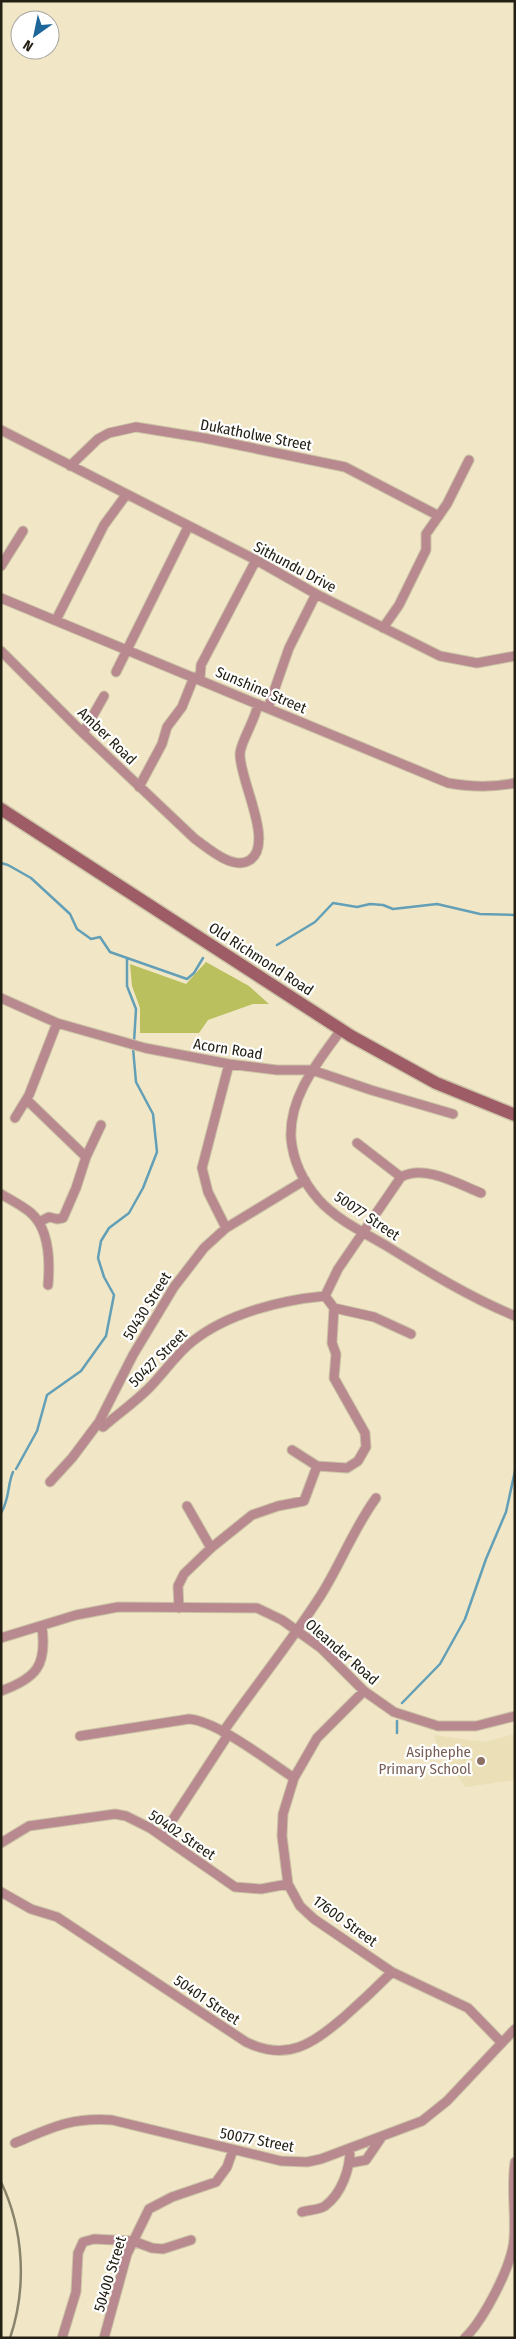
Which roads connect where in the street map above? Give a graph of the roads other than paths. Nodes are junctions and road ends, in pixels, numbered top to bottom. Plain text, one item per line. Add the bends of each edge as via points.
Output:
1 (1, 430) edge
2 (469, 460) dead end
3 (70, 466) junction
4 (126, 495) junction
5 (439, 516) junction
6 (188, 527) junction
7 (23, 531) dead end
8 (256, 560) junction
9 (1, 566) edge
10 (316, 594) junction
11 (1, 598) edge
12 (56, 620) junction
13 (383, 628) junction
14 (128, 650) junction
15 (1, 651) edge
16 (515, 656) edge
17 (116, 672) dead end
18 (197, 678) junction
19 (104, 696) dead end
20 (258, 704) junction
21 (268, 708) junction
22 (83, 733) junction
23 (515, 783) edge
24 (139, 787) junction
25 (1, 808) edge
26 (1, 998) edge
27 (58, 1023) junction
28 (341, 1030) junction
29 (229, 1064) junction
30 (312, 1070) junction
31 (27, 1100) junction
32 (453, 1114) dead end
33 (515, 1115) edge
34 (15, 1118) dead end
35 (101, 1125) dead end
36 (358, 1143) dead end
37 (86, 1156) junction
38 (401, 1177) junction
39 (305, 1180) junction
40 (481, 1193) dead end
41 (1, 1194) edge
42 (39, 1222) junction
43 (226, 1228) junction
44 (362, 1232) junction
45 (48, 1285) dead end
46 (325, 1296) junction
47 (334, 1308) junction
48 (515, 1316) edge
49 (411, 1334) dead end
50 (101, 1425) junction
51 (292, 1450) dead end
52 (317, 1466) junction
53 (50, 1482) dead end
54 (376, 1498) dead end
55 (187, 1506) dead end
56 (211, 1548) junction
57 (179, 1608) junction
58 (42, 1627) junction
59 (297, 1630) junction
60 (1, 1638) edge
61 (1, 1691) edge
62 (364, 1691) junction
63 (515, 1716) edge
64 (225, 1733) junction
65 (80, 1736) dead end
66 (294, 1778) junction
67 (162, 1836) junction
68 (1, 1843) edge
69 (288, 1884) junction
70 (1, 1892) edge
71 (392, 1972) junction
72 (515, 2029) edge
73 (502, 2043) junction
74 (381, 2138) junction
75 (15, 2143) dead end
76 (350, 2149) junction
77 (233, 2150) junction
78 (515, 2162) edge
79 (350, 2163) junction
80 (513, 2183) edge
81 (302, 2212) dead end
82 (191, 2240) dead end
83 (133, 2241) junction
84 (62, 2338) edge
85 (104, 2338) edge
86 (465, 2338) edge

1 - 3 street, Sithundu Drive
2 - 5 street
3 - 4 street, Sithundu Drive
3 - 5 street, Dukatholwe Street via 98,439 136,427 345,467
4 - 6 street, Sithundu Drive
4 - 12 street via 104,525
5 - 13 street via 426,534 426,550 420,564
6 - 8 street, Sithundu Drive
6 - 14 street
7 - 9 street
8 - 10 street, Sithundu Drive
8 - 18 street
10 - 13 street, Sithundu Drive
10 - 21 street via 289,648
11 - 12 street, Sunshine Street
12 - 14 street, Sunshine Street
13 - 16 street, Sithundu Drive via 440,656 456,660 478,663
14 - 17 street
14 - 18 street, Sunshine Street
15 - 22 street, Amber Road
18 - 20 street, Sunshine Street
18 - 24 street via 168,727
19 - 22 street
20 - 21 street, Sunshine Street
20 - 24 street, Amber Road via 240,756 260,844 258,852 247,861 236,862 215,853 195,839
21 - 23 street, Sunshine Street via 448,783 474,787
22 - 24 street, Amber Road
25 - 28 street, Old Richmond Road
26 - 27 street, Acorn Road
27 - 29 street, Acorn Road via 145,1048
27 - 31 street
28 - 30 street, 50077 Street
28 - 33 street, Old Richmond Road via 436,1083
29 - 30 street, Acorn Road via 277,1070
29 - 43 street via 202,1168 208,1192
30 - 32 street, Acorn Road
30 - 39 street, 50077 Street via 296,1104 291,1138 296,1161
31 - 34 street
31 - 37 street
35 - 37 street
36 - 38 street
37 - 42 street via 63,1218 49,1217
38 - 40 street via 410,1172 422,1172
38 - 44 street
39 - 43 street, 50430 Street
39 - 44 street, 50077 Street via 320,1200
41 - 42 street
42 - 45 street via 50,1256
43 - 50 street, 50430 Street via 204,1248 174,1287 133,1355
44 - 46 street
44 - 48 street, 50077 Street via 460,1290
46 - 47 street
46 - 50 street, 50427 Street via 298,1299 249,1312 207,1331 178,1354 149,1388
47 - 49 street via 374,1317
47 - 52 street via 334,1378 367,1440 363,1455 353,1466
50 - 53 street, 50430 Street
51 - 52 street
52 - 56 street via 304,1501 252,1515
54 - 59 street
55 - 56 street
56 - 57 street via 184,1574 178,1586
57 - 58 street, Oleander Road via 118,1607 76,1615
57 - 59 street, Oleander Road via 257,1608
58 - 60 street, Oleander Road
58 - 61 street via 44,1652 37,1668 25,1681
59 - 62 street, Oleander Road via 339,1664
59 - 64 street
62 - 63 street, Oleander Road via 394,1712 438,1726 476,1726
62 - 66 street, 17600 Street via 317,1738
64 - 65 street via 204,1721 189,1719
64 - 66 street
64 - 67 street
66 - 69 street, 17600 Street via 283,1814 282,1836
67 - 68 street, 50402 Street via 126,1816 109,1814 29,1826
67 - 69 street, 50402 Street via 235,1888 261,1889
69 - 71 street, 17600 Street via 300,1906 314,1919
70 - 71 street, 50401 Street via 57,1917 246,2042 265,2050 294,2050 318,2039
71 - 73 street, 17600 Street via 459,2002
72 - 73 street, 50077 Street
73 - 74 street, 50077 Street via 436,2112
74 - 76 street, 50077 Street
74 - 79 street via 366,2160
75 - 77 street, 50077 Street via 68,2122 98,2119
76 - 77 street, 50077 Street via 322,2159 296,2162
76 - 79 street
77 - 83 street, 50400 Street via 227,2167 216,2182 172,2197 149,2209
78 - 80 street
79 - 81 street via 346,2177 326,2205
80 - 86 street via 513,2247 483,2316
82 - 83 street via 163,2249
83 - 84 street via 94,2239 80,2246 76,2292
83 - 85 street, 50400 Street

